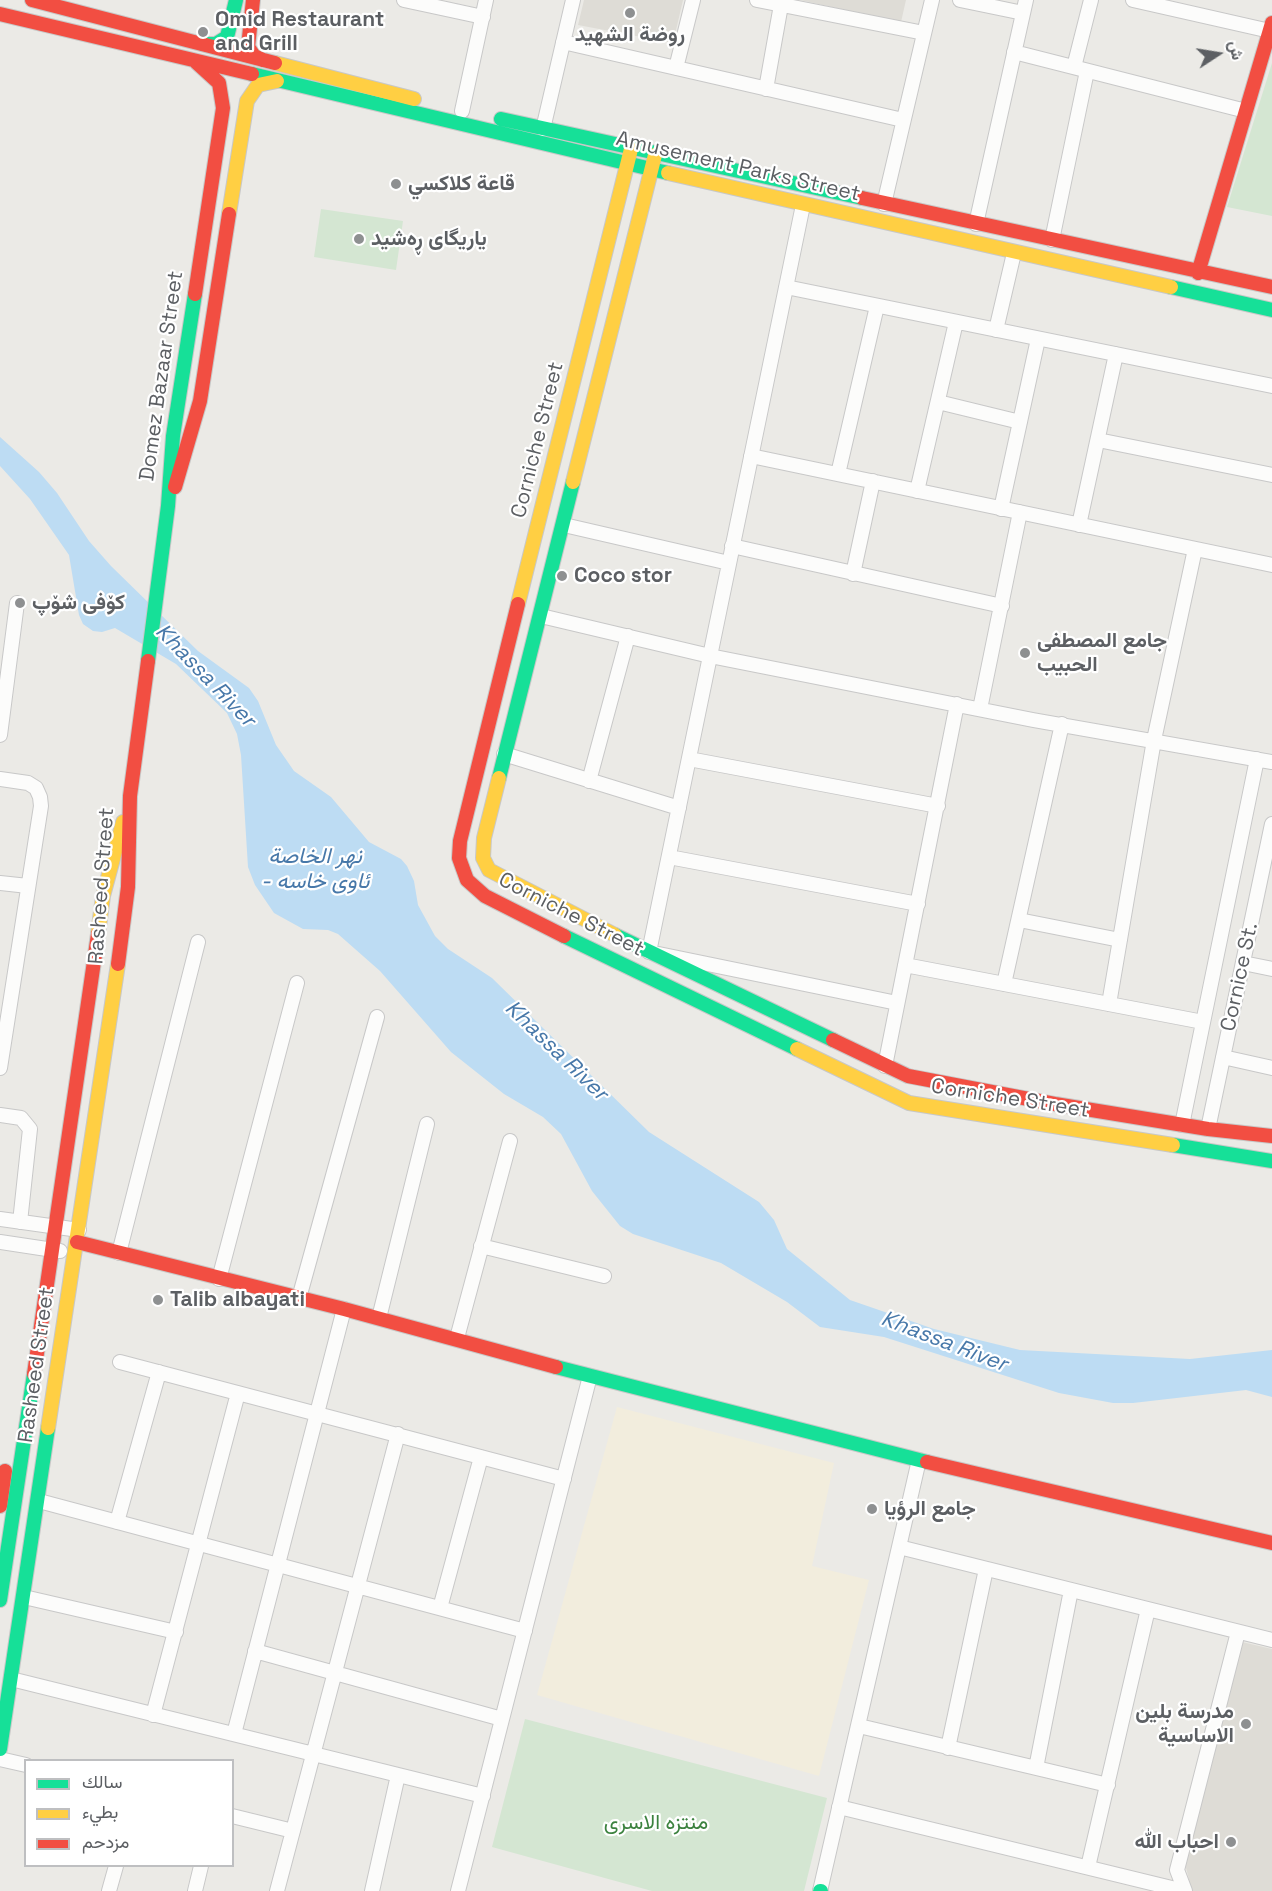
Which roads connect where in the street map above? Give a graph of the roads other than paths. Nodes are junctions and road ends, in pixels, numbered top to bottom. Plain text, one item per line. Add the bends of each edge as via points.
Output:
1 (32, 0) edge
2 (236, 0) edge
3 (254, 0) edge
4 (404, 0) edge
5 (486, 0) edge
6 (573, 0) edge
7 (693, 0) edge
8 (757, 0) edge
9 (932, 0) edge
10 (960, 0) edge
11 (1091, 0) edge
12 (1133, 0) edge
13 (781, 5) junction
14 (1024, 7) edge
15 (0, 14) edge
16 (483, 17) junction
17 (233, 18) junction
18 (249, 22) junction
19 (1271, 27) edge
20 (924, 33) junction
21 (563, 42) junction
22 (198, 43) junction
23 (1014, 52) junction
24 (196, 62) junction
25 (268, 63) junction
26 (676, 68) junction
27 (1080, 69) junction
28 (279, 81) junction
29 (766, 88) junction
30 (462, 111) junction
31 (1246, 111) junction
32 (903, 120) junction
33 (543, 129) junction
34 (655, 155) junction
35 (630, 156) junction
36 (652, 170) junction
37 (884, 204) junction
38 (803, 206) junction
39 (976, 224) junction
40 (1052, 240) junction
41 (1014, 253) junction
42 (1118, 255) junction
43 (1198, 273) junction
44 (1113, 275) junction
45 (786, 287) junction
46 (1272, 287) edge
47 (877, 306) junction
48 (1272, 310) edge
49 (956, 322) junction
50 (996, 330) junction
51 (1038, 339) junction
52 (1116, 354) junction
53 (1272, 386) edge
54 (938, 402) junction
55 (1020, 422) junction
56 (560, 436) junction
57 (1098, 440) junction
58 (584, 444) junction
59 (751, 456) junction
60 (838, 474) junction
61 (1272, 475) edge
62 (873, 482) junction
63 (917, 491) junction
64 (168, 506) junction
65 (1001, 508) junction
66 (1020, 512) junction
67 (564, 525) junction
68 (1079, 525) junction
69 (732, 546) junction
70 (1195, 549) junction
71 (729, 563) junction
72 (1272, 565) edge
73 (853, 574) junction
74 (17, 603) dead end
75 (1002, 606) junction
76 (541, 616) junction
77 (628, 636) junction
78 (710, 656) junction
79 (957, 704) junction
80 (980, 709) junction
81 (1062, 724) junction
82 (0, 735) edge
83 (1154, 740) junction
84 (504, 754) junction
85 (689, 759) junction
86 (1257, 759) junction
87 (1272, 762) edge
88 (0, 779) edge
89 (589, 781) junction
90 (130, 796) junction
91 (938, 806) junction
92 (679, 808) junction
93 (1272, 824) edge
94 (669, 857) junction
95 (1268, 868) edge
96 (0, 883) edge
97 (27, 886) junction
98 (918, 904) junction
99 (1018, 920) junction
100 (1120, 940) junction
101 (198, 942) dead end
102 (649, 952) junction
103 (1243, 963) junction
104 (905, 965) junction
105 (1272, 969) edge
106 (297, 983) dead end
107 (1004, 984) junction
108 (897, 1003) junction
109 (1109, 1004) junction
110 (377, 1017) dead end
111 (1203, 1022) junction
112 (1223, 1057) junction
113 (885, 1066) junction
114 (0, 1068) edge
115 (1272, 1068) edge
116 (987, 1091) junction
117 (0, 1115) edge
118 (984, 1116) junction
119 (427, 1124) dead end
120 (1182, 1125) junction
121 (1208, 1129) junction
122 (1272, 1136) edge
123 (510, 1141) dead end
124 (1272, 1161) edge
125 (0, 1219) edge
126 (20, 1222) junction
127 (57, 1227) junction
128 (0, 1242) edge
129 (77, 1242) junction
130 (482, 1246) junction
131 (53, 1250) junction
132 (119, 1253) junction
133 (604, 1276) dead end
134 (219, 1279) junction
135 (299, 1298) junction
136 (344, 1309) junction
137 (379, 1318) junction
138 (457, 1338) junction
139 (120, 1362) dead end
140 (159, 1372) junction
141 (590, 1376) junction
142 (238, 1393) junction
143 (317, 1414) junction
144 (398, 1434) junction
145 (481, 1457) junction
146 (920, 1460) junction
147 (2, 1470) edge
148 (19, 1473) junction
149 (564, 1479) junction
150 (39, 1501) junction
151 (5, 1507) edge
152 (117, 1522) junction
153 (5, 1528) edge
154 (199, 1544) junction
155 (1272, 1544) edge
156 (899, 1547) junction
157 (276, 1564) junction
158 (986, 1569) junction
159 (358, 1586) junction
160 (1071, 1590) junction
161 (24, 1597) junction
162 (0, 1600) edge
163 (440, 1608) junction
164 (1148, 1609) junction
165 (525, 1631) junction
166 (176, 1632) junction
167 (1238, 1632) junction
168 (1272, 1640) edge
169 (255, 1651) junction
170 (335, 1673) junction
171 (11, 1679) junction
172 (153, 1715) junction
173 (502, 1719) junction
174 (859, 1726) junction
175 (234, 1734) junction
176 (948, 1748) junction
177 (0, 1749) edge
178 (313, 1754) junction
179 (0, 1759) edge
180 (24, 1765) edge
181 (1036, 1768) junction
182 (398, 1775) junction
183 (1108, 1785) junction
184 (483, 1796) junction
185 (839, 1807) junction
186 (234, 1816) edge
187 (293, 1831) junction
188 (116, 1867) edge
189 (201, 1867) edge
190 (1088, 1867) junction
191 (109, 1891) edge
192 (195, 1891) edge
193 (277, 1891) edge
194 (372, 1891) edge
195 (458, 1891) edge
196 (820, 1891) edge
197 (1185, 1891) edge

1 - 22 main road, Amusement Parks Street
2 - 17 main road
3 - 18 main road
4 - 16 street
5 - 16 street
6 - 21 street
7 - 26 street
8 - 13 street
9 - 20 street
10 - 14 street
11 - 27 street
12 - 19 street
13 - 20 street
13 - 29 street
14 - 23 street
15 - 24 main road, Amusement Parks Street
16 - 30 street
17 - 18 main road
17 - 22 main road via 230,33 223,41
18 - 25 main road via 248,47 254,56
19 - 31 main road
20 - 32 street
21 - 26 street
21 - 33 street
22 - 25 main road, Amusement Parks Street
23 - 27 street
23 - 39 street
24 - 28 main road, Amusement Parks Street
24 - 64 main road, Domez Bazaar Street via 217,80 223,100 173,436
25 - 30 main road, Amusement Parks Street
26 - 29 street
27 - 31 street
27 - 40 street
28 - 35 main road, Amusement Parks Street
28 - 64 main road, Domez Bazaar Street via 258,85 247,101 200,401
29 - 32 street
30 - 33 main road, Amusement Parks Street
31 - 43 main road
32 - 37 street
33 - 35 main road, Amusement Parks Street
34 - 35 main road, Amusement Parks Street
34 - 36 main road, Corniche Street
34 - 37 main road, Amusement Parks Street
35 - 36 main road, Amusement Parks Street
35 - 56 main road, Corniche Street
36 - 38 main road, Amusement Parks Street
36 - 58 main road, Corniche Street
37 - 39 main road, Amusement Parks Street
38 - 41 main road, Amusement Parks Street
38 - 45 street
39 - 40 main road, Amusement Parks Street
40 - 42 main road, Amusement Parks Street
41 - 44 main road, Amusement Parks Street
41 - 50 street
42 - 43 main road, Amusement Parks Street
42 - 44 main road
43 - 46 main road, Amusement Parks Street
44 - 48 main road, Amusement Parks Street
45 - 47 street
45 - 59 street
47 - 49 street
47 - 60 street
49 - 50 street
49 - 54 street
50 - 51 street
51 - 52 street
51 - 55 street
52 - 53 street
52 - 57 street
54 - 55 street
54 - 63 street
55 - 65 street
56 - 58 main road
56 - 118 main road, Corniche Street via 460,841 459,858 467,880 485,896 531,920 909,1103
57 - 61 street
57 - 68 street
58 - 67 main road, Corniche Street
59 - 60 street
59 - 69 street
60 - 62 street
62 - 63 street
62 - 73 street
63 - 65 street
64 - 90 main road
65 - 66 street
66 - 68 street
66 - 75 street
67 - 71 street
67 - 76 main road, Corniche Street
68 - 70 street
69 - 71 street
69 - 73 street
70 - 72 street
70 - 83 street
71 - 78 street
73 - 75 street
74 - 82 street
75 - 80 street
76 - 77 street
76 - 84 main road, Corniche Street
77 - 78 street
77 - 89 street
78 - 79 street
78 - 85 street
79 - 80 street
79 - 91 street
80 - 81 street
81 - 83 street
81 - 99 street
83 - 86 street
83 - 100 street
84 - 89 street
84 - 102 main road, Corniche Street via 484,838 483,858 489,870
85 - 91 street
85 - 92 street
86 - 87 street
86 - 111 street
88 - 97 street via 28,783 40,797
89 - 92 street
90 - 127 main road, Rasheed Street via 103,896
90 - 129 main road, Rasheed Street via 126,899
91 - 98 street
92 - 94 street
93 - 95 street, Cornice St.
94 - 98 street
94 - 102 street
95 - 103 street, Cornice St.
96 - 97 street
97 - 114 street
98 - 104 street
99 - 100 street
99 - 107 street
100 - 109 street
101 - 132 street
102 - 108 street
102 - 113 main road, Corniche Street
103 - 105 street
103 - 112 street, Cornice St.
104 - 107 street
104 - 108 street
106 - 134 street
107 - 109 street
108 - 113 street
109 - 111 street
110 - 135 street
111 - 120 street
112 - 115 street
112 - 121 street, Cornice St.
113 - 116 main road, Corniche Street via 908,1076
116 - 118 main road
116 - 120 main road, Corniche Street
117 - 126 street via 21,1118 30,1129
118 - 124 main road, Corniche Street
119 - 137 street
120 - 121 main road, Corniche Street
121 - 122 main road, Corniche Street
123 - 130 street
125 - 126 street
126 - 127 street
127 - 129 street
127 - 131 main road, Rasheed Street
128 - 131 street
129 - 131 street
129 - 132 main road
129 - 150 main road, Rasheed Street
130 - 133 street
130 - 138 street
131 - 148 main road, Rasheed Street
132 - 134 main road
134 - 135 main road
135 - 136 main road
136 - 137 main road
136 - 143 street
137 - 138 main road
138 - 141 main road
139 - 140 street
140 - 142 street
140 - 152 street
141 - 146 main road
141 - 149 street
142 - 143 street
142 - 154 street
143 - 144 street
143 - 157 street
144 - 145 street
144 - 159 street
145 - 149 street
145 - 163 street
146 - 155 main road
146 - 156 street
147 - 148 main road
147 - 151 main road
148 - 151 main road, Rasheed Street
149 - 165 street
150 - 152 street
150 - 161 main road, Rasheed Street
151 - 153 main road, Rasheed Street
152 - 154 street
153 - 162 main road, Rasheed Street
154 - 157 street
154 - 166 street
156 - 158 street
156 - 174 street
157 - 159 street
157 - 169 street
158 - 160 street
158 - 176 street
159 - 163 street
159 - 170 street
160 - 164 street
160 - 181 street
161 - 166 street
161 - 171 main road, Rasheed Street
163 - 165 street
164 - 167 street
164 - 183 street
165 - 173 street
166 - 172 street
167 - 168 street
167 - 197 street via 1177,1870
169 - 170 street
169 - 175 street
170 - 173 street
170 - 178 street
171 - 172 street
171 - 177 main road, Rasheed Street
172 - 175 street
173 - 184 street
174 - 176 street
174 - 185 street
175 - 178 street
176 - 181 street
178 - 182 street
178 - 187 street
179 - 180 street
181 - 183 street
182 - 184 street
182 - 194 street
183 - 190 street
184 - 195 street
185 - 190 street
185 - 196 street
186 - 187 street
187 - 193 street
188 - 191 street
189 - 192 street
190 - 197 street

